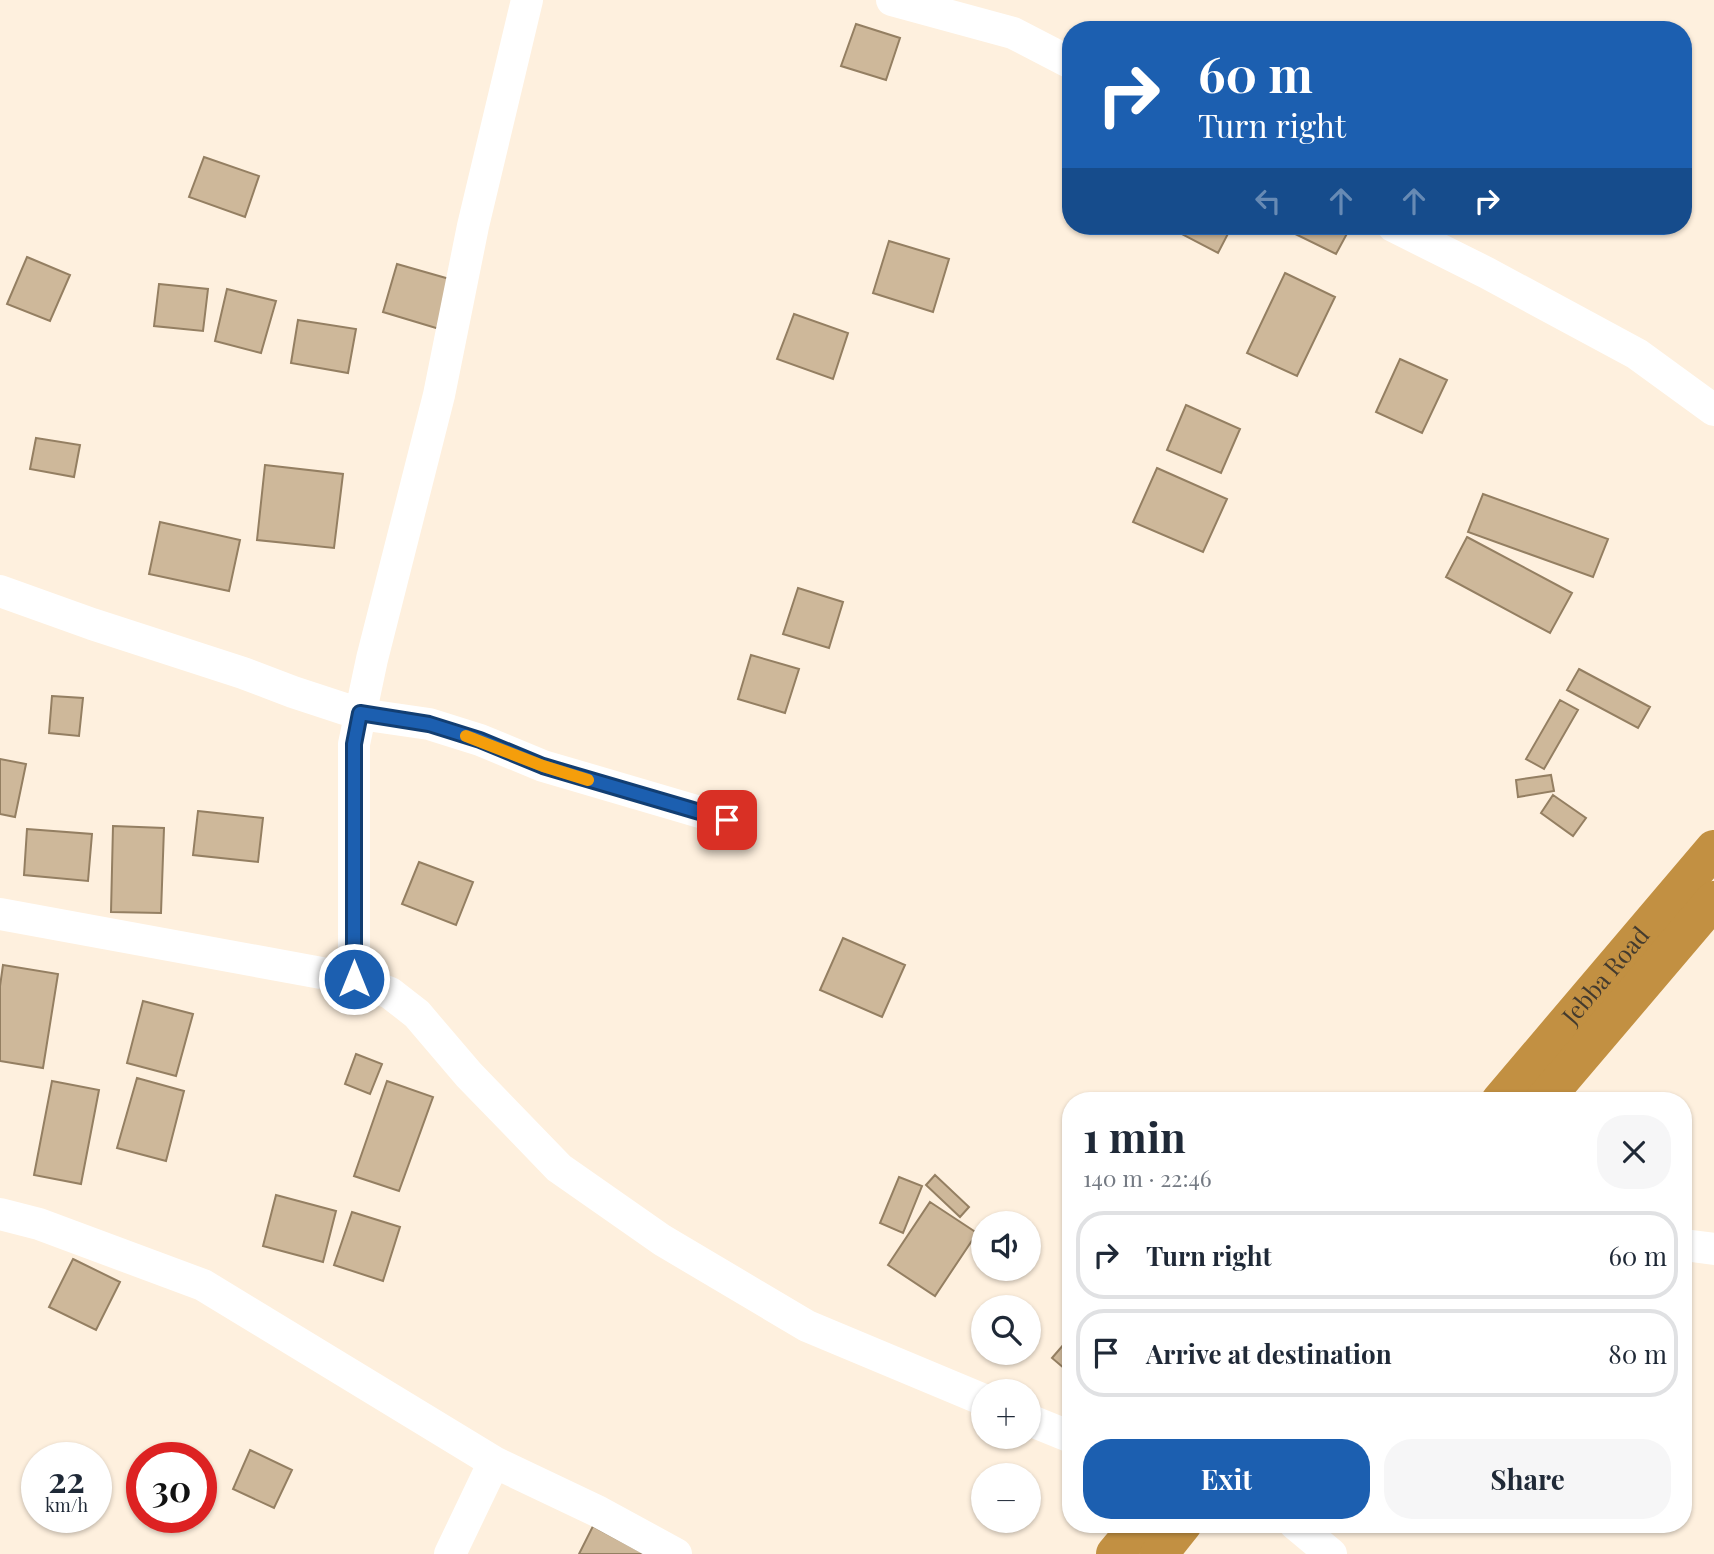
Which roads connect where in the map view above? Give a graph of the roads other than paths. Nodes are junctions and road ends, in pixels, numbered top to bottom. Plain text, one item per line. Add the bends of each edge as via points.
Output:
1 (527, 0) edge
2 (892, 0) edge
3 (1062, 58) edge
4 (1411, 235) edge
5 (1714, 410) edge
6 (0, 591) edge
7 (360, 713) junction
8 (727, 820) dead end
9 (1714, 849) edge
10 (1714, 900) edge
11 (0, 914) edge
12 (354, 979) junction
13 (1508, 1092) edge
14 (1551, 1092) edge
15 (0, 1214) edge
16 (1692, 1246) edge
17 (1714, 1249) edge
18 (971, 1395) edge
19 (1041, 1425) edge
20 (1062, 1433) edge
21 (494, 1462) junction
22 (1132, 1533) edge
23 (1176, 1533) edge
24 (1305, 1533) edge
25 (450, 1554) edge
26 (676, 1554) edge
27 (1115, 1554) edge
28 (1159, 1554) edge
29 (1331, 1554) edge

1 - 7 street via 439,394
2 - 3 street via 1013,33
4 - 5 street via 1637,354
6 - 7 street
7 - 8 street via 429,724 543,766
7 - 12 street via 354,744
9 - 13 highway, Jebba Road
10 - 14 highway, Jebba Road
11 - 12 street
12 - 18 street via 390,992 417,1014 559,1168 662,1240 807,1326
15 - 21 street via 203,1285
16 - 17 street
19 - 20 street
21 - 25 street
21 - 26 street
22 - 27 highway
23 - 28 highway
24 - 29 street

